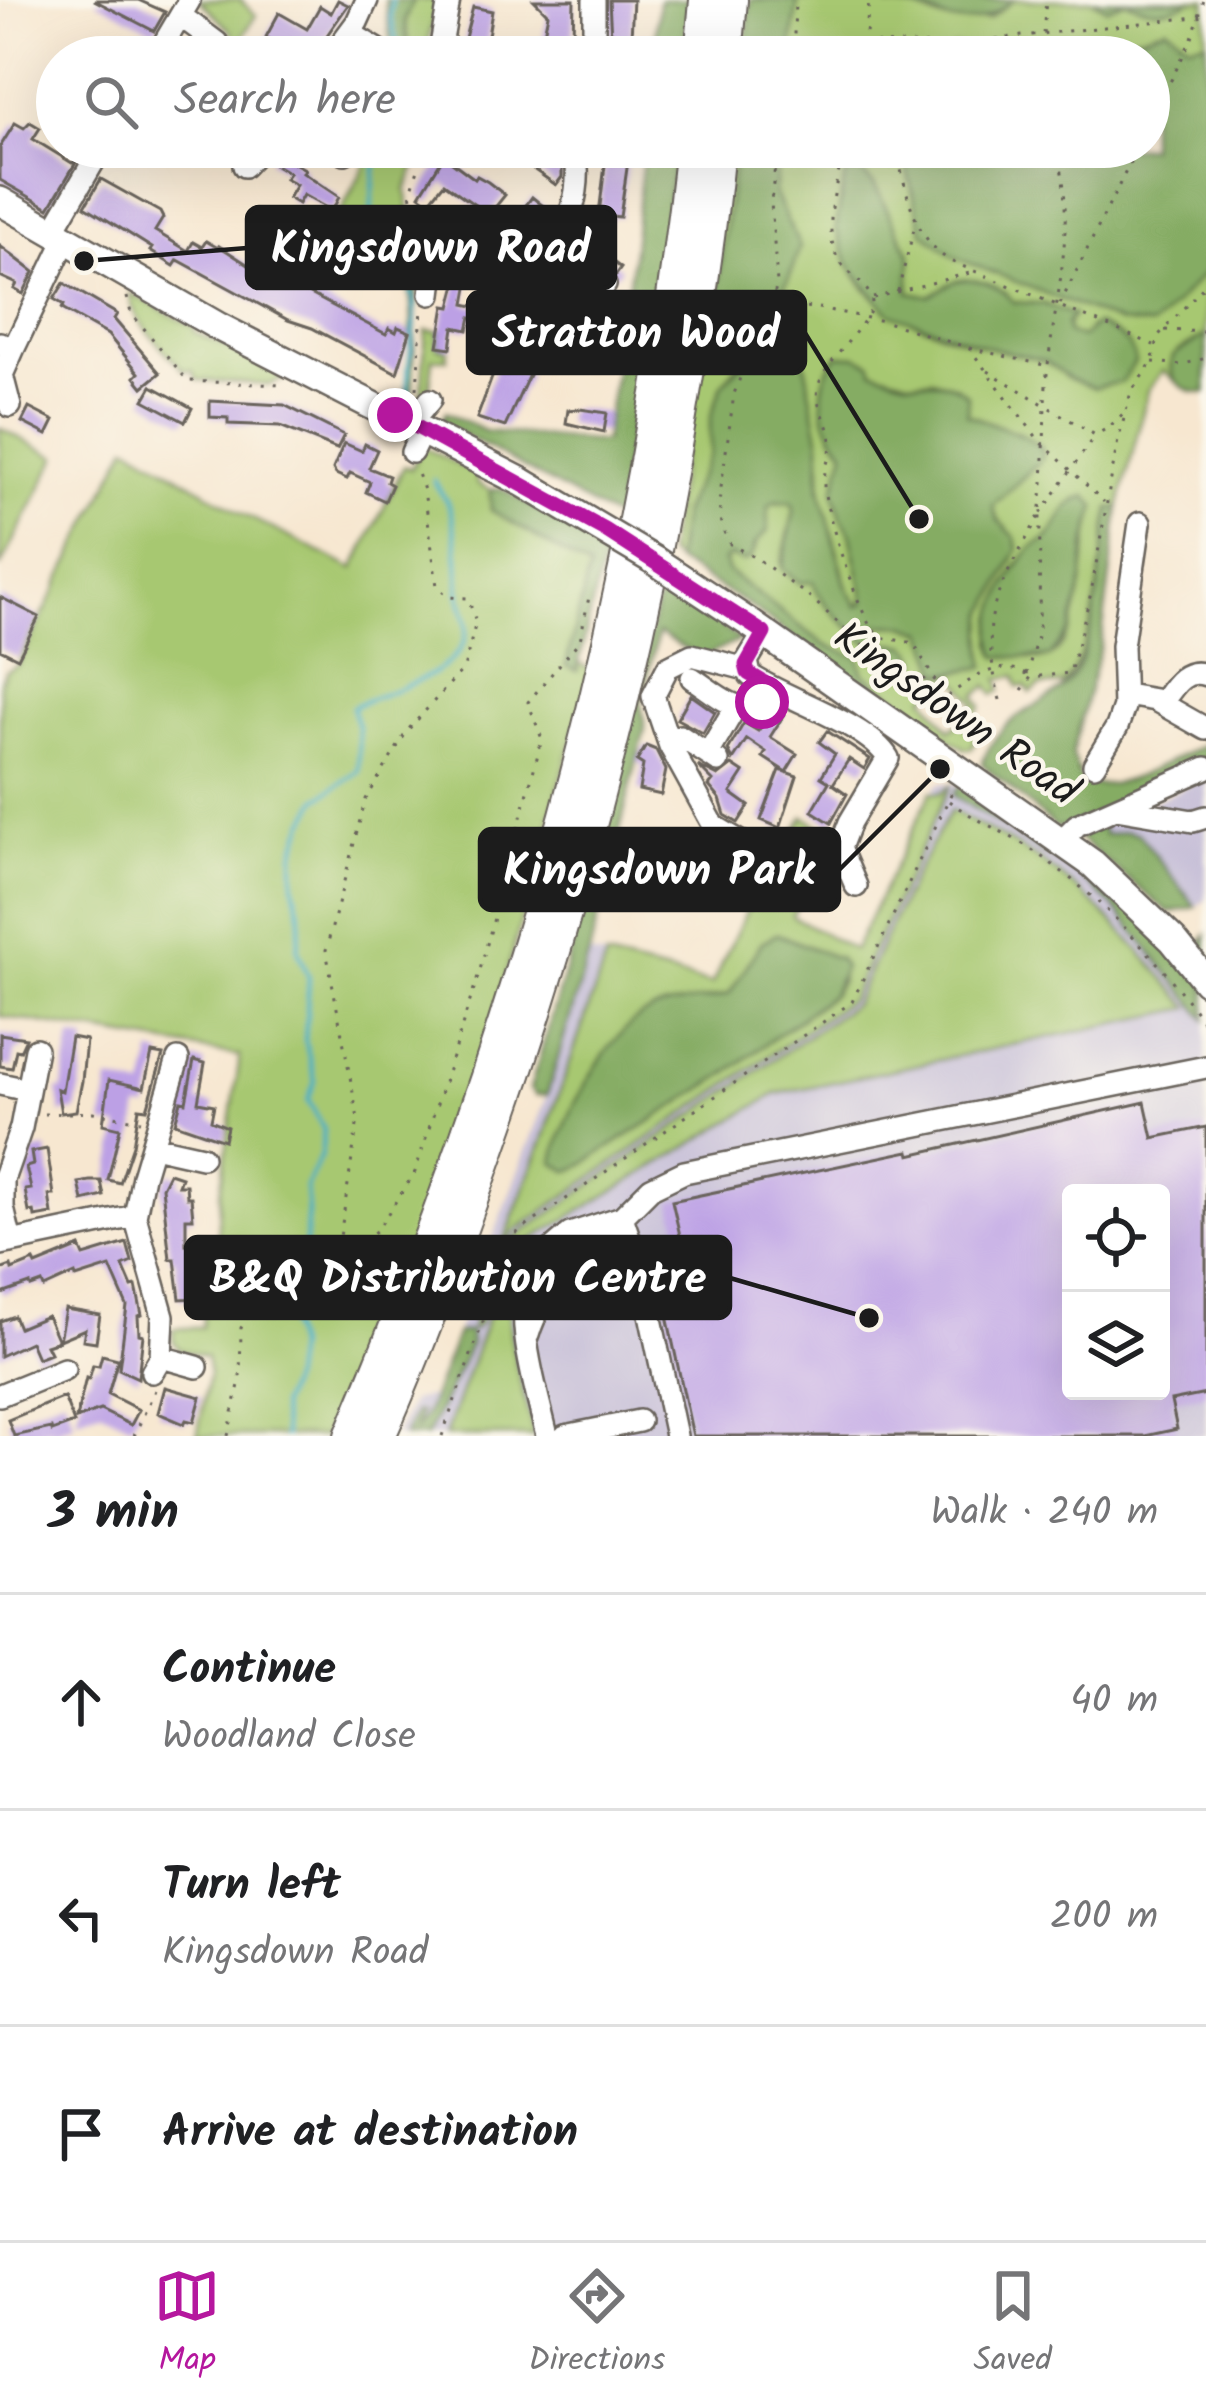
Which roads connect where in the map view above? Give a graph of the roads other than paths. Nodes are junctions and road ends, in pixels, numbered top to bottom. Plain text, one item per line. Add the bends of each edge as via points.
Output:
1 (367, 0) edge
2 (449, 0) edge
3 (594, 0) edge
4 (705, 0) edge
5 (732, 0) edge
6 (189, 12) edge
7 (350, 33) junction
8 (211, 36) edge
9 (348, 36) edge
10 (354, 36) edge
11 (443, 36) edge
12 (592, 36) edge
13 (702, 36) edge
14 (729, 36) edge
15 (92, 168) edge
16 (578, 168) edge
17 (688, 168) edge
18 (716, 168) edge
19 (0, 201) edge
20 (59, 235) junction
21 (547, 267) junction
22 (605, 285) dead end
23 (431, 294) dead end
24 (515, 327) dead end
25 (6, 346) edge
26 (430, 400) dead end
27 (10, 406) dead end
28 (415, 435) junction
29 (1140, 523) dead end
30 (758, 628) junction
31 (746, 669) junction
32 (1206, 675) edge
33 (692, 678) dead end
34 (771, 687) junction
35 (1126, 695) junction
36 (1162, 703) junction
37 (736, 706) junction
38 (1206, 730) edge
39 (680, 736) dead end
40 (1094, 765) dead end
41 (1206, 768) edge
42 (1116, 808) junction
43 (1206, 817) edge
44 (1062, 840) junction
45 (746, 845) dead end
46 (856, 886) dead end
47 (1206, 982) edge
48 (36, 1049) dead end
49 (178, 1059) dead end
50 (1206, 1067) edge
51 (0, 1084) edge
52 (28, 1090) junction
53 (156, 1134) junction
54 (202, 1157) dead end
55 (135, 1216) junction
56 (622, 1216) junction
57 (6, 1243) edge
58 (526, 1342) junction
59 (197, 1367) dead end
60 (64, 1369) dead end
61 (0, 1395) edge
62 (639, 1421) dead end
63 (350, 1436) edge
64 (380, 1436) edge
65 (547, 1436) edge
66 (565, 1436) edge
67 (676, 1436) edge

1 - 7 street
2 - 11 street
3 - 12 street
4 - 13 highway
5 - 14 highway
6 - 8 street
7 - 9 street
7 - 10 street
15 - 20 street
16 - 21 street via 574,206
17 - 63 highway via 640,492 575,781 492,1060
18 - 64 highway via 662,526 583,862 455,1251
19 - 20 main road, Kingsdown Road
20 - 25 street
20 - 28 main road, Kingsdown Road
21 - 22 street via 586,291
21 - 23 street via 502,236 460,224 444,238
21 - 24 street
25 - 27 street
26 - 28 street
28 - 30 main road, Kingsdown Road, bridge via 522,482
29 - 35 street via 1122,646
30 - 31 street
30 - 44 main road, Kingsdown Road
31 - 34 street
31 - 45 street via 692,655 668,667 652,696 714,826
32 - 36 street via 1184,676
33 - 37 street
34 - 37 street via 757,708
34 - 46 street via 887,754 840,848
35 - 36 street
35 - 40 street
36 - 38 street
37 - 39 street via 713,757
41 - 42 street
42 - 43 street
42 - 44 street
44 - 47 main road, Kingsdown Road via 1116,883
48 - 52 street
49 - 53 street
50 - 56 street via 684,1172 651,1188
51 - 52 street
52 - 57 street via 3,1180
53 - 54 street
53 - 55 street
55 - 57 street
55 - 59 street via 161,1305 157,1364
56 - 58 street via 568,1269
56 - 58 street via 570,1234 531,1267
56 - 67 street
58 - 65 street
60 - 61 street
62 - 66 street

